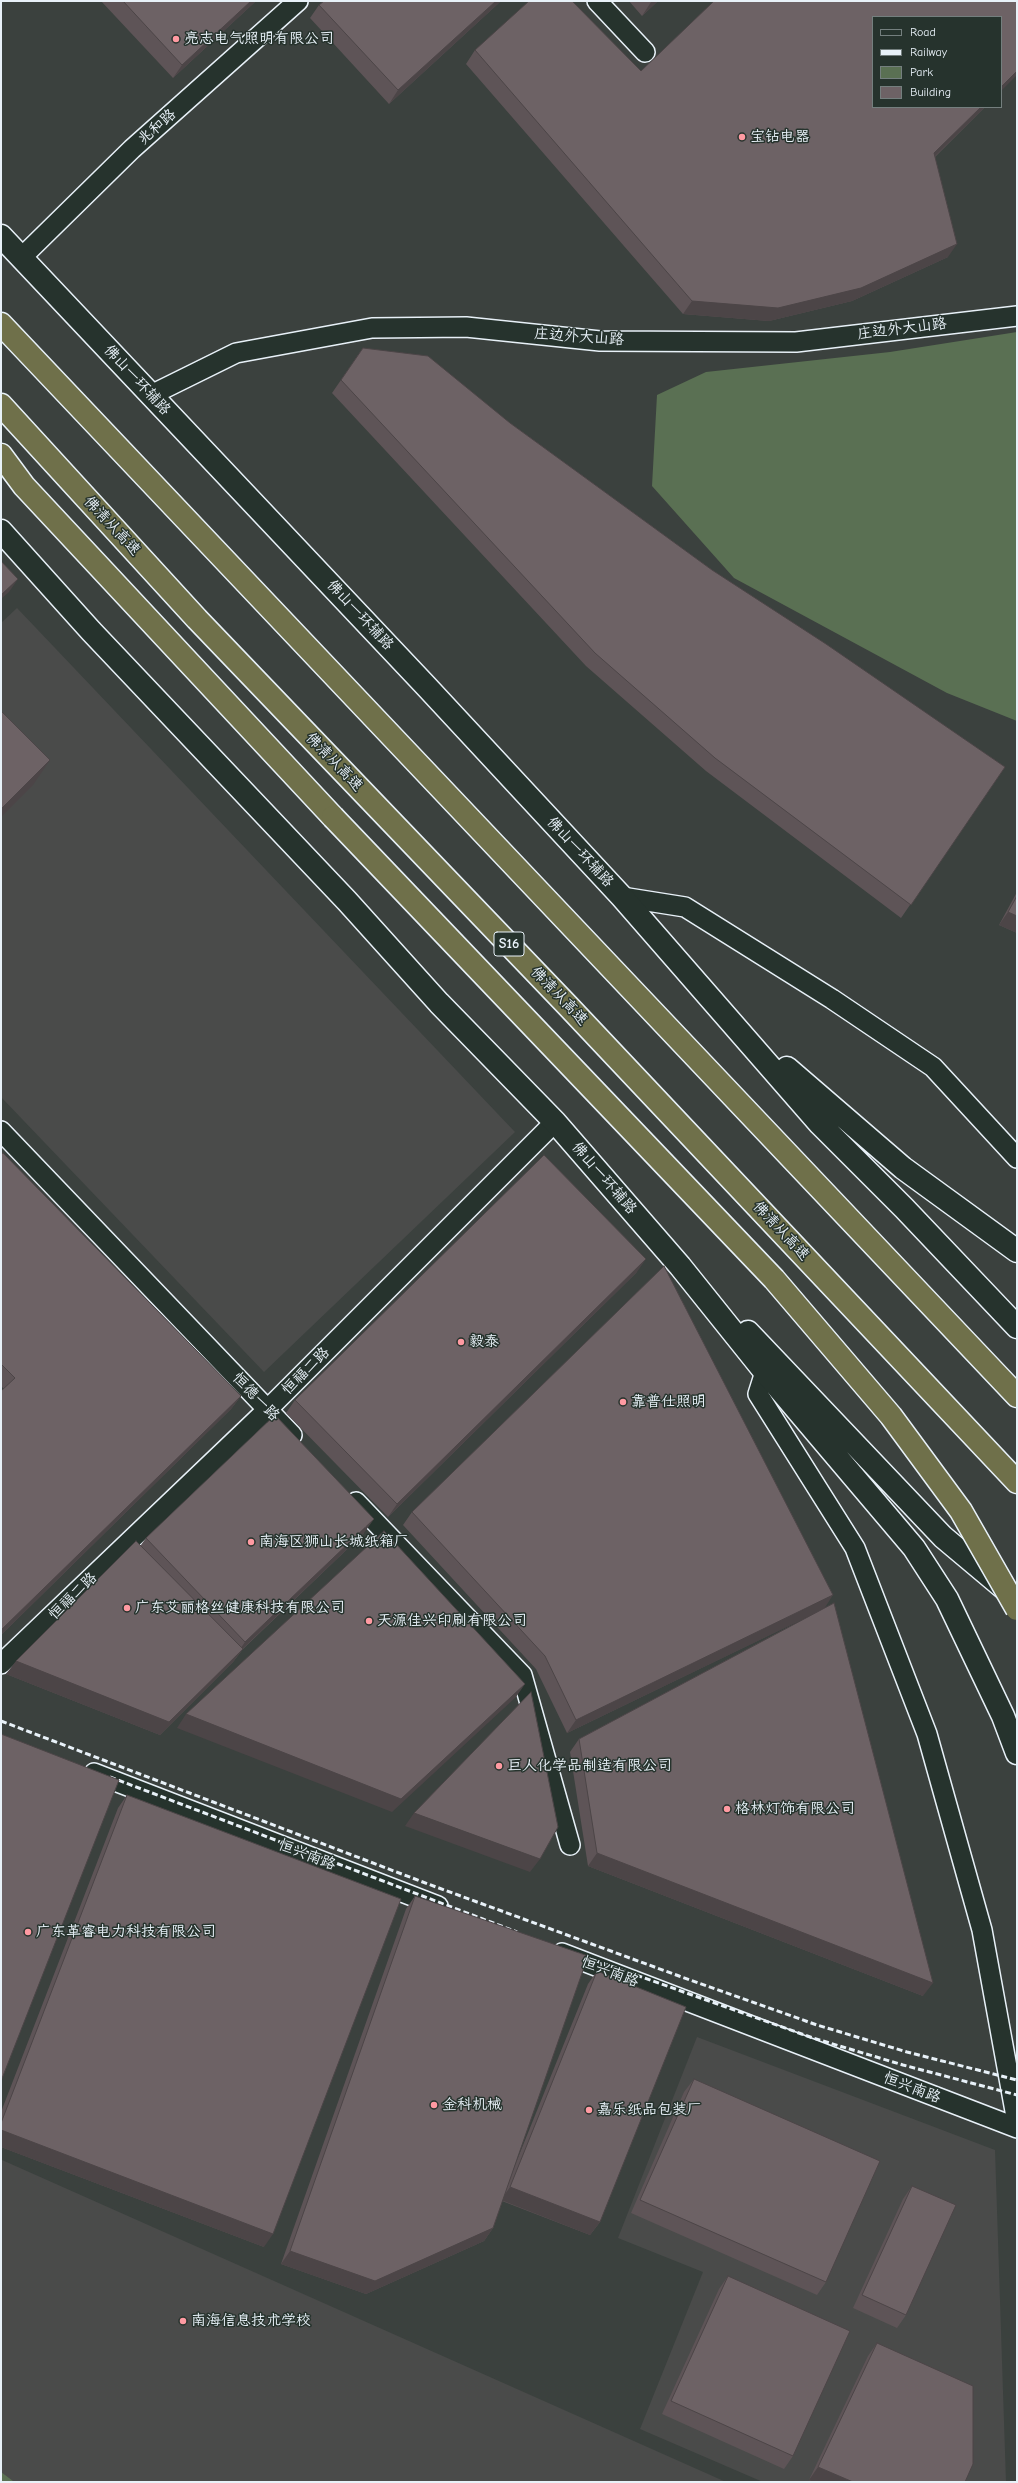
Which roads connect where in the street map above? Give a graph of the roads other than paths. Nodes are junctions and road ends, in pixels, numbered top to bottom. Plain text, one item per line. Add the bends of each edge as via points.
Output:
1 (298, 1) edge
2 (597, 1) edge
3 (645, 52) dead end
4 (1, 236) edge
5 (21, 258) junction
6 (1017, 316) edge
7 (1, 324) edge
8 (151, 395) junction
9 (1, 405) edge
10 (1, 455) edge
11 (1, 531) edge
12 (622, 897) junction
13 (712, 1000) junction
14 (555, 1122) junction
15 (1, 1131) edge
16 (1017, 1158) edge
17 (1017, 1251) edge
18 (680, 1266) junction
19 (1017, 1327) edge
20 (765, 1372) junction
21 (1017, 1396) edge
22 (268, 1409) junction
23 (306, 1450) edge
24 (1017, 1482) edge
25 (345, 1490) edge
26 (1017, 1599) edge
27 (1017, 1609) edge
28 (1, 1664) edge
29 (1017, 1753) edge
30 (75, 1766) edge
31 (570, 1845) dead end
32 (453, 1912) edge
33 (542, 1946) edge
34 (1017, 2122) edge
35 (1017, 2128) edge

1 - 5 street, 兆和路 via 132,149
2 - 3 street
4 - 5 main road, 佛山一环辅路
5 - 8 main road, 佛山一环辅路
6 - 8 street, 庄边外大山路 via 796,342 600,341 466,327 372,328 236,353
7 - 21 highway
8 - 12 main road, 佛山一环辅路
9 - 24 highway, 佛清从高速 / S16 via 197,619 563,1000
10 - 27 highway, bridge via 30,491 255,737 774,1279 891,1416 956,1504
11 - 14 main road, 佛山一环辅路 via 91,631 347,901 439,1003
12 - 13 main road, 佛山一环辅路
12 - 16 street via 685,907 832,999 933,1067
13 - 17 main road via 903,1168
13 - 19 main road via 820,1124
14 - 18 main road, 佛山一环辅路
14 - 22 street, 恒福二路
15 - 22 street, 恒德一路
18 - 20 main road
18 - 26 main road via 779,1362 943,1537
20 - 29 main road via 914,1548 947,1600 1003,1716
20 - 34 street via 758,1394 855,1548 927,1734 982,1930
22 - 23 street, 恒德一路
22 - 28 street, 恒福二路
25 - 31 street via 522,1675
30 - 32 street, 恒兴南路
33 - 35 street, 恒兴南路

